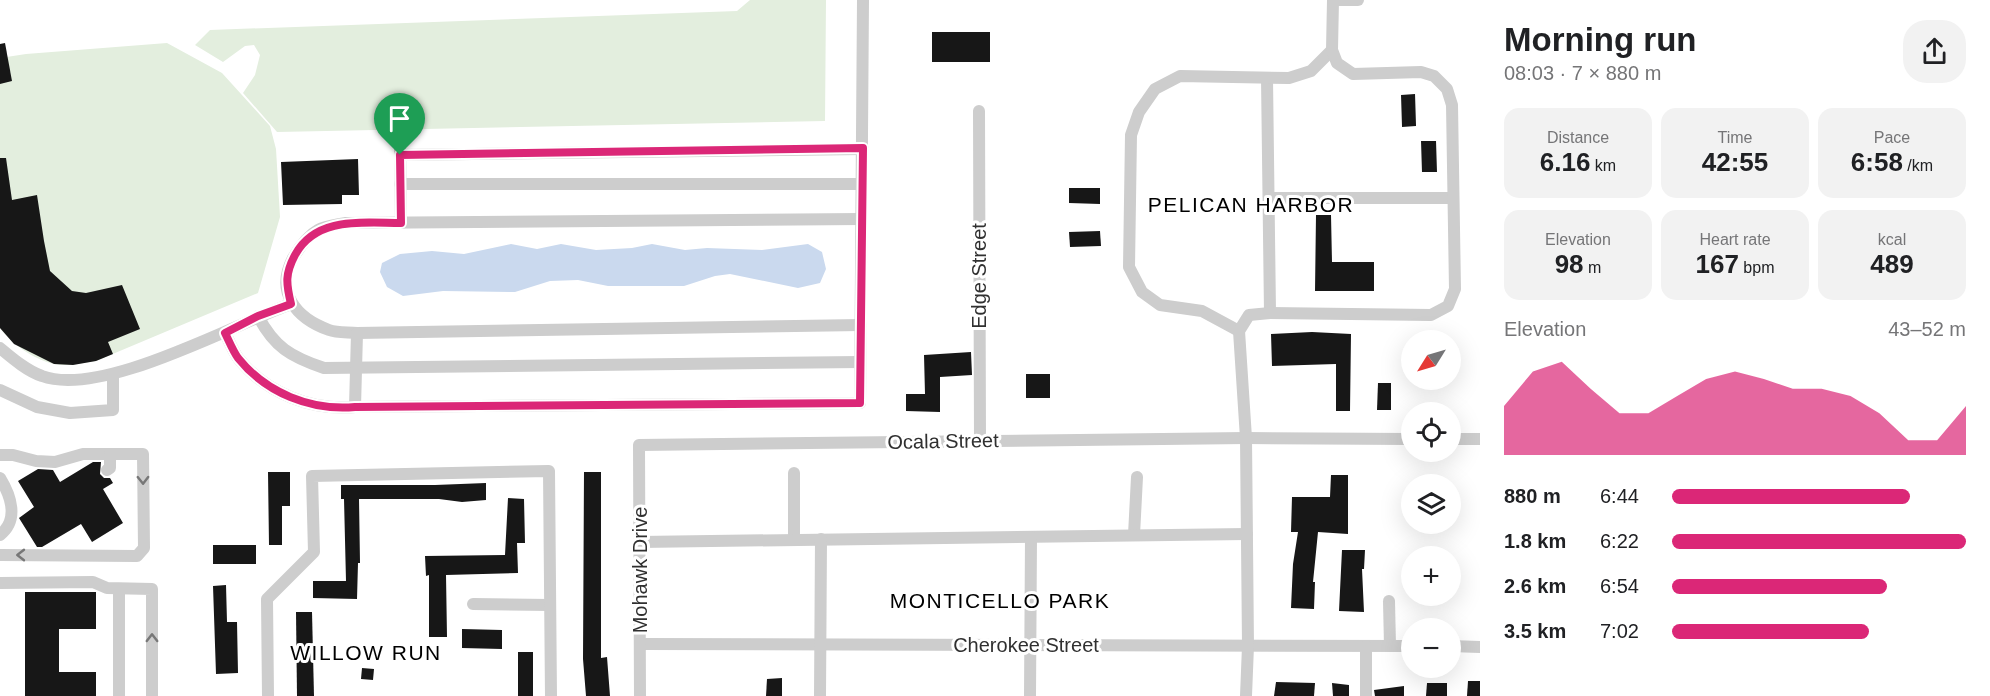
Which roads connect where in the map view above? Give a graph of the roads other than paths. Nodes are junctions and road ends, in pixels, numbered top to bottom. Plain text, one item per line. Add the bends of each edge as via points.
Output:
1 (863, 0) edge
2 (1333, 0) edge
3 (1358, 0) edge
4 (1332, 50) junction
5 (1267, 78) junction
6 (979, 111) dead end
7 (863, 148) junction
8 (400, 184) junction
9 (862, 184) junction
10 (1269, 198) junction
11 (1453, 198) junction
12 (862, 219) junction
13 (401, 223) junction
14 (291, 304) junction
15 (1270, 313) junction
16 (258, 316) junction
17 (861, 325) junction
18 (1239, 331) junction
19 (225, 333) junction
20 (357, 333) junction
21 (0, 348) edge
22 (860, 362) junction
23 (356, 368) junction
24 (113, 375) junction
25 (0, 390) edge
26 (355, 407) junction
27 (1246, 438) junction
28 (1401, 439) edge
29 (1461, 439) edge
30 (1480, 439) edge
31 (980, 441) junction
32 (639, 445) joint
33 (110, 454) junction
34 (0, 455) edge
35 (107, 470) dead end
36 (794, 473) dead end
37 (1137, 477) dead end
38 (0, 478) edge
39 (1247, 534) junction
40 (0, 535) edge
41 (1134, 535) junction
42 (1031, 537) junction
43 (821, 539) junction
44 (794, 540) junction
45 (640, 542) junction
46 (0, 555) edge
47 (0, 583) edge
48 (118, 589) junction
49 (1389, 601) dead end
50 (473, 604) dead end
51 (550, 605) junction
52 (641, 644) junction
53 (820, 645) junction
54 (1031, 645) junction
55 (1248, 646) junction
56 (1366, 646) junction
57 (1390, 646) junction
58 (1401, 646) edge
59 (1461, 646) edge
60 (1480, 646) edge
61 (119, 696) edge
62 (152, 696) edge
63 (268, 696) edge
64 (551, 696) edge
65 (640, 696) edge
66 (820, 696) edge
67 (1030, 696) edge
68 (1246, 696) edge
69 (1366, 696) edge

1 - 7 street
2 - 3 street
2 - 4 street
4 - 5 street via 1311,71 1289,78
4 - 11 street via 1337,63 1353,74 1421,72 1434,76 1447,88 1452,105
5 - 10 street
5 - 18 street via 1180,76 1155,89 1139,112 1131,135 1129,267 1142,292 1160,304 1202,311
6 - 31 street, Edge Street
7 - 8 street via 400,150
7 - 9 street
8 - 9 street
8 - 13 street
9 - 12 street
10 - 11 street
10 - 15 street
11 - 15 street via 1455,289 1448,306 1431,315
12 - 13 street
12 - 17 street
13 - 14 street via 345,223 318,230 300,245 288,268 286,285
14 - 16 street
14 - 20 street via 330,330
15 - 18 street via 1249,315
16 - 19 street
16 - 23 street via 280,347 301,360 324,368
17 - 20 street
17 - 22 street
18 - 27 street
19 - 24 street
19 - 26 street via 237,357 265,384 333,409
20 - 23 street
21 - 24 street via 42,376 70,380
22 - 23 street
22 - 26 street via 860,403
23 - 26 street
24 - 25 street via 113,410 70,413 37,407
27 - 28 street, Ocala Street
27 - 31 street, Ocala Street
27 - 39 street
29 - 30 street
31 - 32 street, Ocala Street
32 - 45 street, Mohawk Drive
33 - 34 street via 83,454 55,462
33 - 35 street
33 -> 46 street via 143,454 144,548 137,556
36 - 44 street
37 - 41 street
38 - 40 street via 8,490 12,511 7,530
39 - 41 street
39 - 55 street
41 - 42 street
42 - 43 street
42 - 54 street
43 - 44 street
43 - 53 street
44 - 45 street
45 - 52 street, Mohawk Drive
47 - 48 street via 93,582
48 - 61 street
62 -> 48 street via 152,589
49 - 57 street
50 - 51 street
51 - 63 street via 549,471 312,476 314,552 267,599
51 - 64 street
52 - 53 street, Cherokee Street
52 - 65 street, Mohawk Drive
53 - 54 street, Cherokee Street
53 - 66 street
54 - 55 street, Cherokee Street
54 - 67 street
55 - 56 street, Cherokee Street
55 - 68 street
56 - 57 street, Cherokee Street
56 - 69 street
57 - 58 street, Cherokee Street
59 - 60 street

